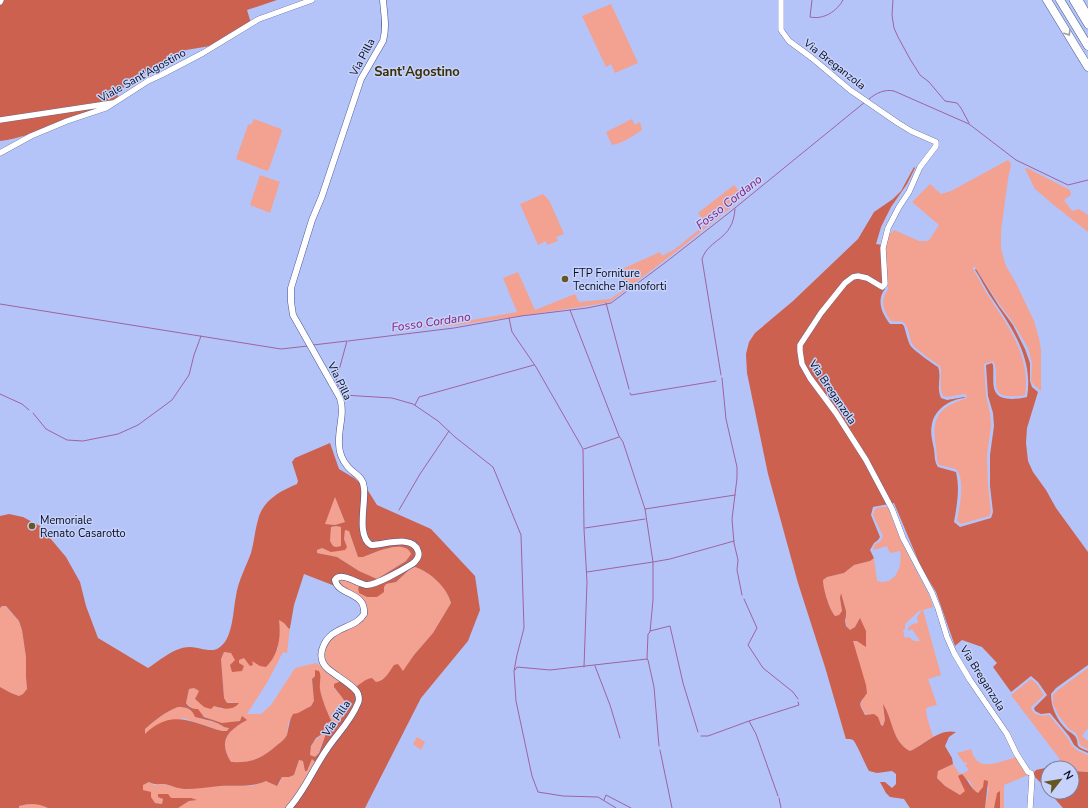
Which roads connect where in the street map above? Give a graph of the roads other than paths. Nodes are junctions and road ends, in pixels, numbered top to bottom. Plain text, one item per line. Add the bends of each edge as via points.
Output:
1 (312, 0) edge
2 (382, 0) edge
3 (781, 0) edge
4 (1047, 0) edge
5 (1060, 0) edge
6 (1073, 0) edge
7 (1078, 0) edge
8 (1088, 16) edge
9 (1088, 25) edge
10 (1088, 46) edge
11 (1088, 66) edge
12 (115, 102) junction
13 (0, 120) edge
14 (0, 153) edge
15 (289, 808) edge
16 (1030, 808) edge

1 - 12 street, Viale Sant'Agostino via 259,18 203,53 148,81
2 - 15 main road, Via Pilla via 386,27 383,41 361,79 312,220 291,288 291,302 293,315 342,404 339,443 341,456 363,482 365,538 371,545 408,542 416,547 419,556 412,564 371,585 340,576 336,578 338,588 356,596 363,604 364,614 330,636 321,658 328,670 355,689 359,702 300,795
3 - 16 street, Via Breganzola via 780,27 784,36 870,104 911,131 936,142 888,228 883,248 885,284 882,287 858,276 845,283 802,341 800,351 802,364 810,378 866,460 892,509 903,538 932,593 954,653 1031,773
4 -> 11 highway
5 - 10 highway
6 - 9 highway
7 - 8 highway
12 - 13 street
12 - 14 street, Viale Sant'Agostino via 106,108 32,136

